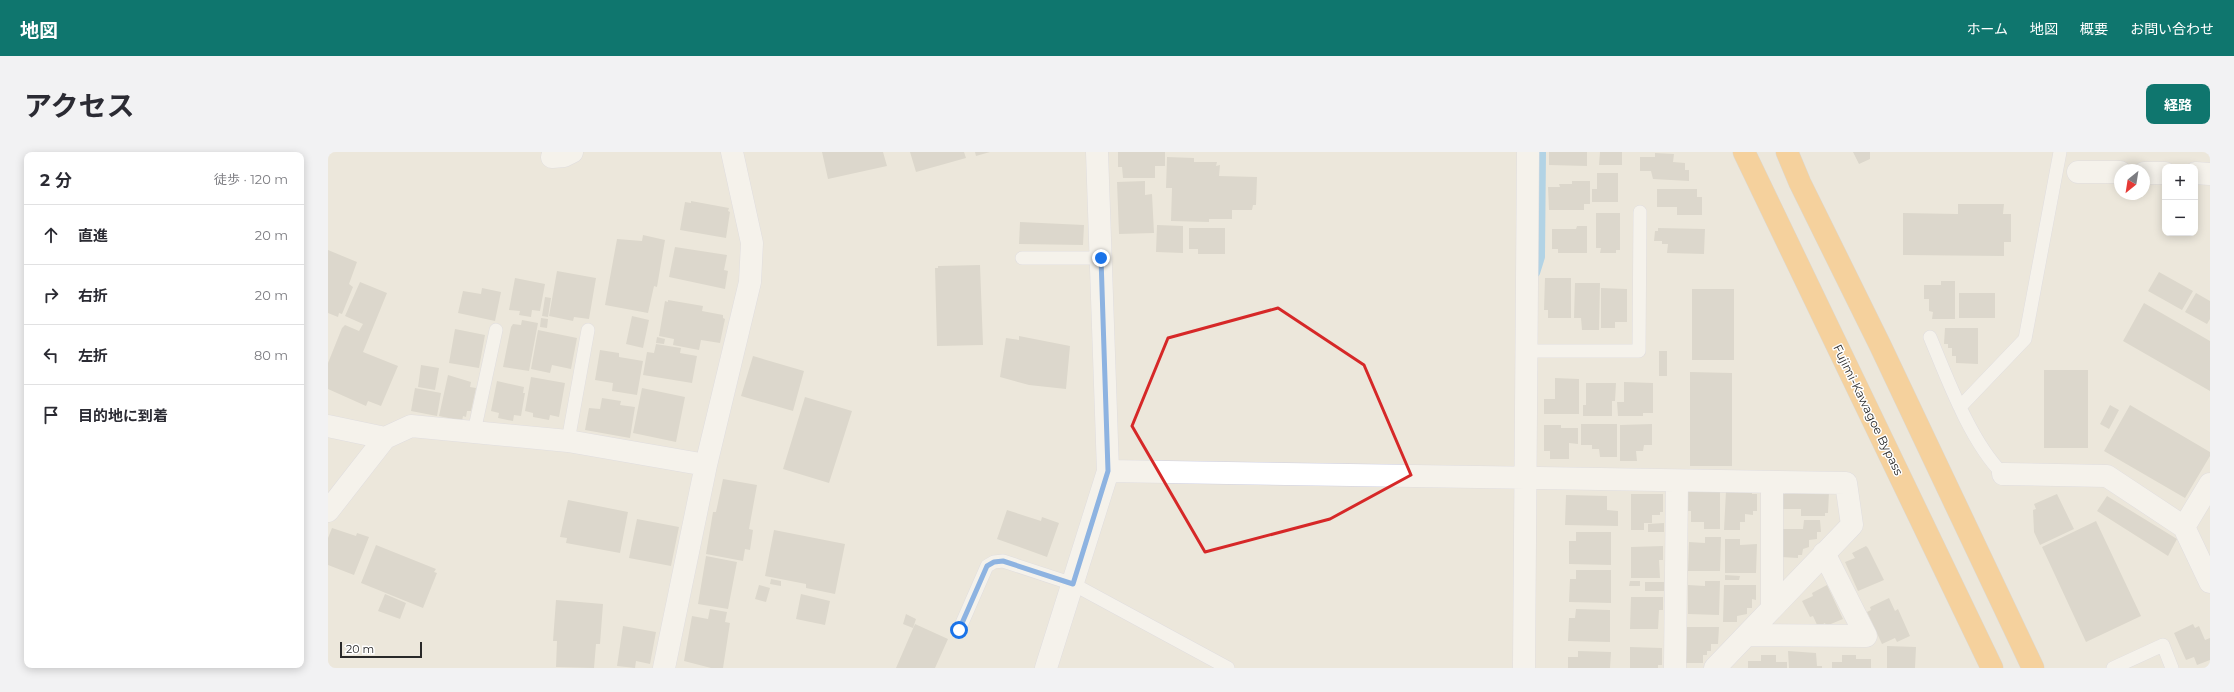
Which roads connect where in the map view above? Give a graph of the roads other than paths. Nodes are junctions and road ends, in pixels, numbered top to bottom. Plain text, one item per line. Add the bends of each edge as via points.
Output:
1 (732, 152) edge
2 (1097, 152) edge
3 (1528, 152) edge
4 (1744, 152) edge
5 (1788, 152) edge
6 (2060, 152) edge
7 (2078, 172) dead end
8 (2114, 172) edge
9 (2150, 173) edge
10 (2162, 173) edge
11 (2198, 173) edge
12 (2210, 174) edge
13 (1640, 212) dead end
14 (1022, 258) dead end
15 (1101, 258) junction
16 (496, 330) dead end
17 (588, 330) dead end
18 (1930, 337) dead end
19 (1526, 351) junction
20 (1960, 407) junction
21 (328, 426) edge
22 (474, 432) junction
23 (385, 438) junction
24 (568, 441) junction
25 (706, 465) junction
26 (1108, 471) junction
27 (2003, 474) joint
28 (1525, 477) junction
29 (1677, 481) junction
30 (1772, 482) junction
31 (2210, 484) edge
32 (328, 511) edge
33 (2184, 528) junction
34 (1824, 553) junction
35 (2210, 582) edge
36 (1073, 584) junction
37 (1772, 607) junction
38 (959, 630) dead end
39 (1747, 635) junction
40 (664, 668) edge
41 (1046, 668) edge
42 (1228, 668) edge
43 (1524, 668) edge
44 (1675, 668) edge
45 (1715, 668) edge
46 (1992, 668) edge
47 (2033, 668) edge
48 (2113, 668) edge
49 (2172, 668) edge

1 - 25 street via 752,243 752,262 750,282
2 - 15 street
3 - 19 street
4 - 46 highway, Fujimi-Kawagoe Bypass
5 - 47 highway via 1800,183
6 - 20 lane via 2025,339
7 - 8 street
9 - 10 street
11 - 12 street
13 - 19 lane via 1639,351
14 - 15 lane
15 - 26 street
16 - 22 lane
17 - 24 lane
18 - 20 lane
19 - 28 street
20 - 27 lane via 1993,465
21 - 23 street
22 - 23 street via 412,426
22 - 24 street
23 - 32 street
24 - 25 street
25 - 40 street
26 - 28 street
26 - 36 street
27 - 33 street via 2107,476
28 - 29 street
28 - 43 street
29 - 30 street
29 - 44 street
30 - 34 street via 1846,484 1852,525
30 - 37 street
31 - 33 street
33 - 35 street
34 - 37 street
34 - 39 street via 1866,636
36 - 38 lane via 1003,561 994,562 987,566
36 - 41 street
36 - 42 lane
37 - 39 street
39 - 45 street
48 - 49 lane via 2163,645

